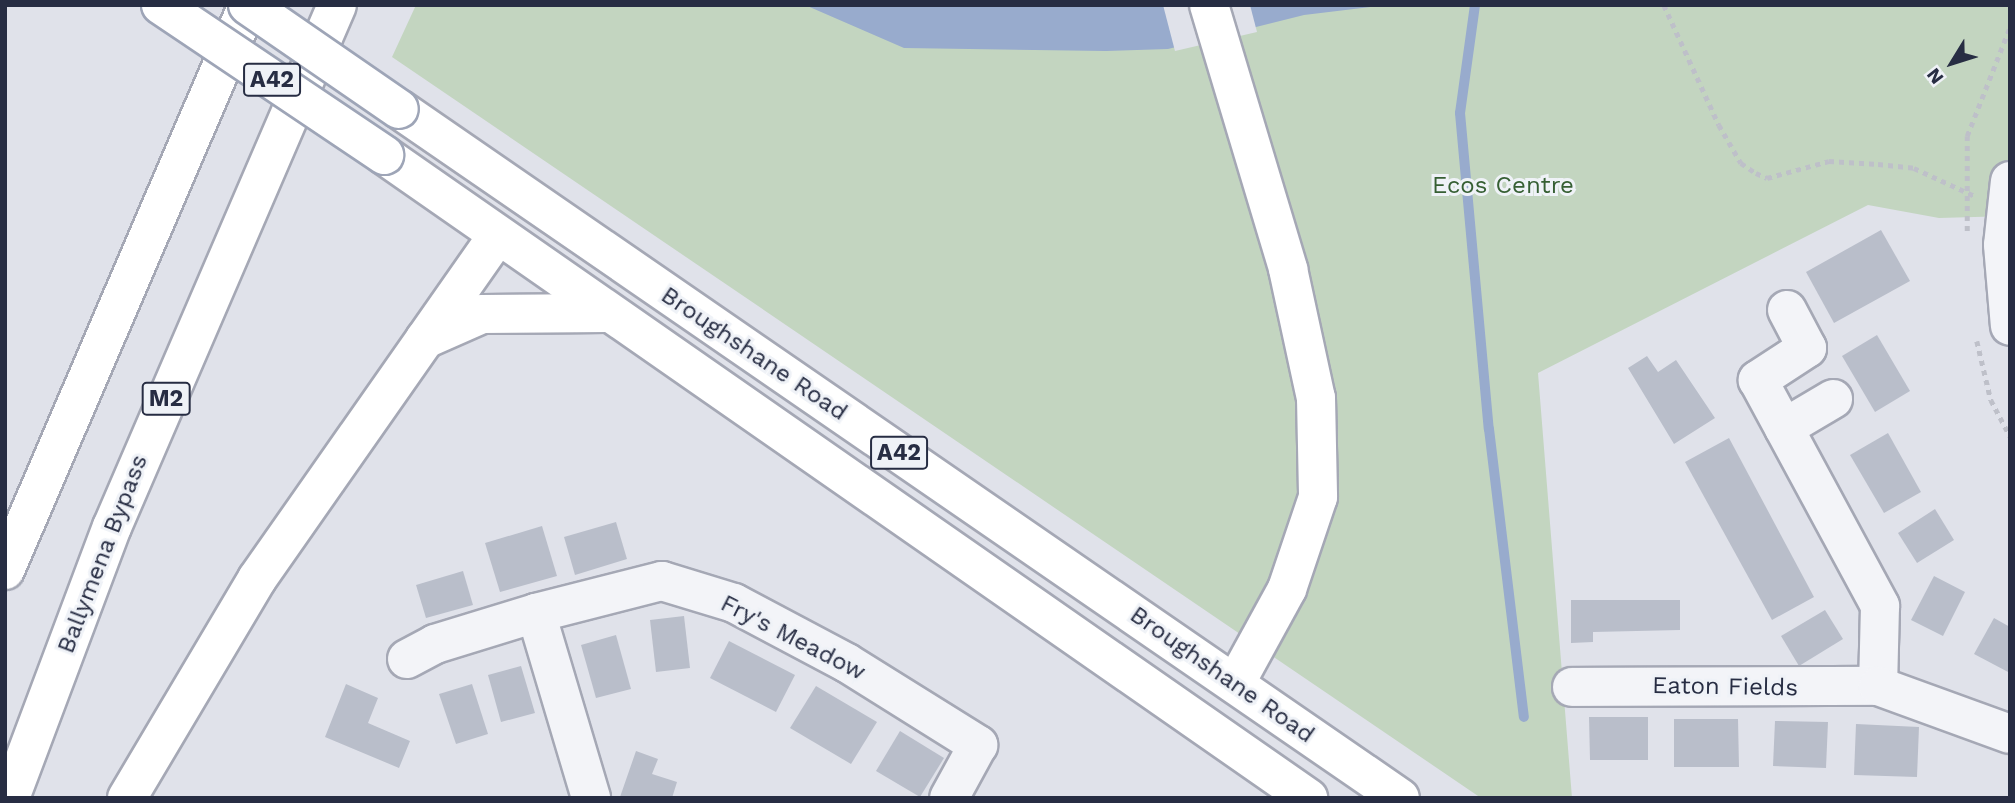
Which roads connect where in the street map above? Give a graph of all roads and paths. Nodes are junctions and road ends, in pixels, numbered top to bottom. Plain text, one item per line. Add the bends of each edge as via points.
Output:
1 (161, 5) edge
2 (248, 5) edge
3 (337, 5) edge
4 (1209, 5) edge
5 (1664, 5) edge
6 (2008, 195) edge
7 (524, 196) junction
8 (497, 236) junction
9 (1787, 310) dead end
10 (607, 313) junction
11 (2010, 326) edge
12 (420, 342) junction
13 (96, 348) junction
14 (1833, 399) dead end
15 (1784, 428) junction
16 (5, 515) edge
17 (5, 570) edge
18 (536, 613) junction
19 (407, 659) dead end
20 (1235, 684) junction
21 (1878, 686) junction
22 (1572, 687) dead end
23 (1165, 700) junction
24 (2010, 734) edge
25 (10, 798) edge
26 (127, 798) edge
27 (591, 798) edge
28 (949, 798) edge
29 (1308, 798) edge
30 (1399, 798) edge

1 - 8 main road, Broughshane Road / A42, bridge
2 - 7 main road, Broughshane Road / A42, bridge
2 - 13 main road
3 - 25 main road, Ballymena Bypass / M2 via 112,527
4 - 20 main road via 1288,269 1316,410 1318,497 1287,589
5 - 6 path via 1719,125 1741,163 1756,173 1767,178 1829,161 1914,168
6 - 11 street via 2003,280
7 - 8 main road
7 - 20 main road, Broughshane Road / A42
8 - 10 main road, Broughshane Road / A42
8 - 12 main road
9 - 15 street via 1807,348 1758,380
10 - 12 main road via 482,314
10 - 23 main road, Broughshane Road / A42
12 - 26 main road via 257,579
13 - 16 main road
13 - 17 main road
14 - 15 street
15 - 21 street via 1880,606
18 - 19 street, Fry's Meadow via 435,644
18 - 27 street
18 - 28 street, Fry's Meadow via 662,581 734,603 847,663 978,746
20 - 23 main road via 1199,702
20 - 30 main road, Broughshane Road / A42
21 - 22 street, Eaton Fields
21 - 24 street, Eaton Fields
23 - 29 main road, Broughshane Road / A42

